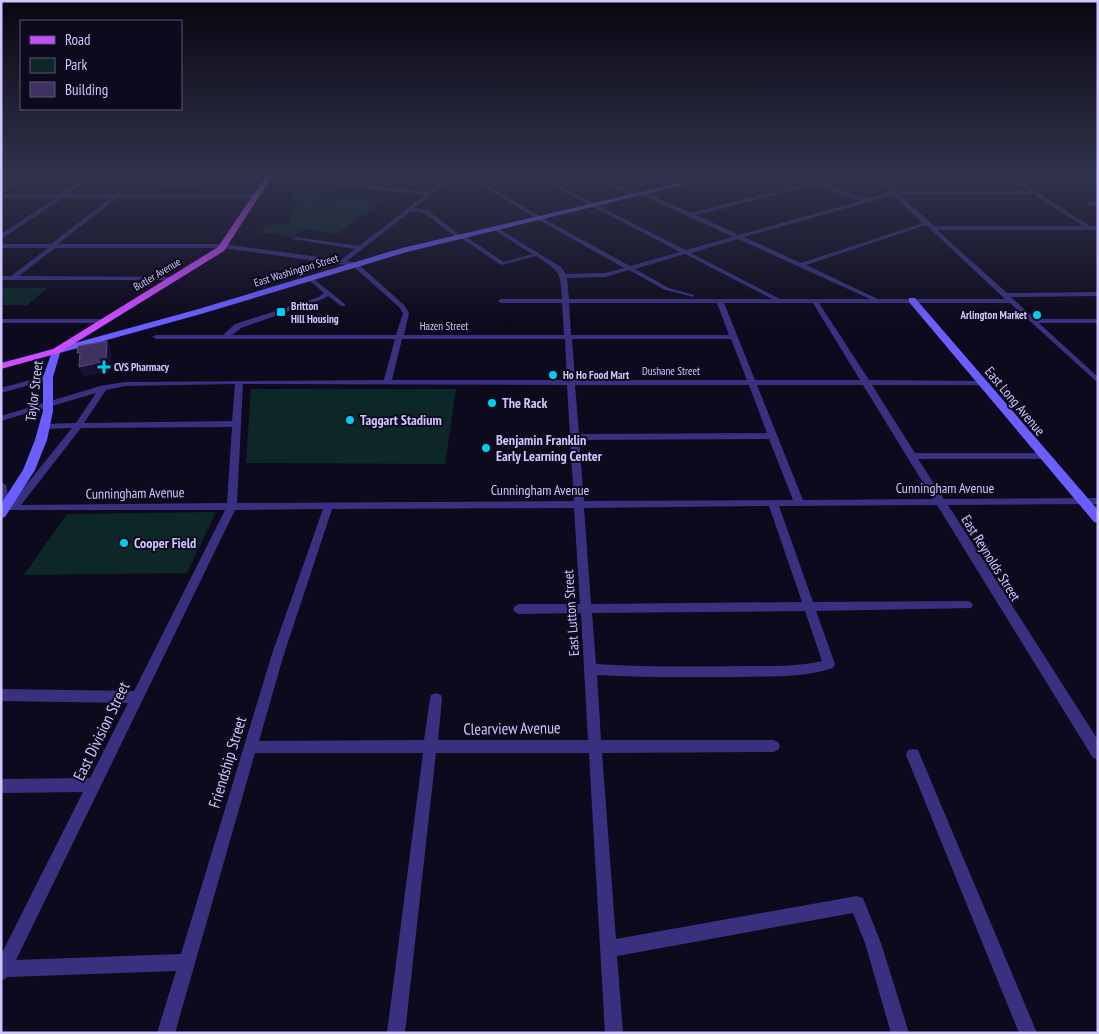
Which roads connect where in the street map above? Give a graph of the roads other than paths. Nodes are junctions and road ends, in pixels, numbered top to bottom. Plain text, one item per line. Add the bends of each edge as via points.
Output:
1 (20, 224) edge
2 (80, 224) edge
3 (238, 224) edge
4 (390, 224) edge
5 (444, 224) edge
6 (511, 224) edge
7 (550, 224) edge
8 (630, 224) edge
9 (710, 224) edge
10 (783, 224) edge
11 (1083, 224) edge
12 (930, 226) junction
13 (494, 228) junction
14 (1089, 228) junction
15 (1098, 228) edge
16 (1098, 234) edge
17 (460, 236) junction
18 (1, 237) edge
19 (738, 237) junction
20 (296, 239) dead end
21 (1, 246) edge
22 (53, 246) junction
23 (224, 246) junction
24 (360, 248) junction
25 (685, 252) junction
26 (537, 254) junction
27 (341, 263) junction
28 (355, 264) junction
29 (800, 265) junction
30 (629, 268) junction
31 (330, 272) junction
32 (564, 276) junction
33 (1, 278) edge
34 (13, 278) junction
35 (173, 278) junction
36 (310, 278) junction
37 (327, 294) junction
38 (1004, 294) junction
39 (1098, 294) edge
40 (719, 300) junction
41 (780, 300) junction
42 (814, 300) junction
43 (878, 300) junction
44 (912, 300) junction
45 (501, 301) dead end
46 (565, 301) junction
47 (702, 301) junction
48 (1010, 301) junction
49 (344, 305) dead end
50 (1, 321) edge
51 (101, 321) junction
52 (1032, 321) junction
53 (1098, 321) edge
54 (78, 336) junction
55 (156, 337) dead end
56 (225, 337) junction
57 (567, 337) junction
58 (401, 338) junction
59 (733, 338) junction
60 (93, 341) junction
61 (56, 351) junction
62 (1, 365) edge
63 (48, 377) junction
64 (1098, 381) edge
65 (239, 382) junction
66 (387, 382) junction
67 (570, 382) junction
68 (751, 383) junction
69 (866, 383) junction
70 (983, 383) junction
71 (104, 388) junction
72 (1, 390) edge
73 (48, 404) junction
74 (1, 419) edge
75 (237, 424) junction
76 (46, 426) junction
77 (78, 426) junction
78 (773, 436) junction
79 (573, 437) junction
80 (912, 456) junction
81 (1044, 456) junction
82 (1, 485) edge
83 (1098, 501) edge
84 (940, 502) junction
85 (1083, 502) junction
86 (774, 503) junction
87 (799, 503) junction
88 (578, 504) junction
89 (232, 505) junction
90 (329, 505) junction
91 (7, 510) edge
92 (1098, 519) edge
93 (967, 605) dead end
94 (809, 606) junction
95 (585, 608) junction
96 (519, 609) dead end
97 (590, 669) junction
98 (1, 695) edge
99 (138, 696) junction
100 (436, 699) dead end
101 (1094, 741) edge
102 (595, 745) junction
103 (773, 746) dead end
104 (251, 747) junction
105 (430, 747) junction
106 (1098, 753) edge
107 (913, 755) dead end
108 (94, 785) junction
109 (1, 786) edge
110 (608, 949) junction
111 (187, 962) junction
112 (2, 971) edge
113 (166, 1033) edge
114 (396, 1033) edge
115 (614, 1033) edge
116 (900, 1033) edge
117 (1028, 1033) edge

1 - 18 street
2 - 22 street
3 - 23 main road, Butler Avenue
4 - 24 street
5 - 17 street
6 - 13 main road, East Washington Street
7 - 30 street
8 - 25 street
9 - 19 street
10 - 19 street
11 - 14 street
12 - 14 street
12 - 29 street
12 - 38 street
13 - 17 main road, East Washington Street
13 - 26 street
14 - 15 street
14 - 16 street
17 - 26 street via 503,264
17 - 28 main road, East Washington Street
19 - 25 street
19 - 29 street
20 - 24 street
21 - 22 street
22 - 23 street
22 - 34 street
23 - 27 street
23 - 35 main road, Butler Avenue
24 - 27 street
25 - 30 street
25 - 41 street
26 - 32 street via 561,270
27 - 28 street
27 - 31 main road
28 - 31 main road, East Washington Street
28 - 58 street via 405,310
29 - 43 street
30 - 32 street via 605,276
30 - 47 street via 666,289
31 - 36 main road, East Washington Street
32 - 46 street, East Lutton Street
33 - 34 street
34 - 35 street
35 - 51 main road, Butler Avenue
36 - 37 street
36 - 60 main road, East Washington Street
37 - 49 street
37 - 56 street via 238,326
38 - 39 street
38 - 48 street
40 - 41 street
40 - 47 street
40 - 59 street
41 - 42 street
42 - 43 street
42 - 69 street, East Reynolds Street
43 - 44 street
44 - 48 street
44 - 70 main road, East Long Avenue
45 - 46 street
46 - 47 street
46 - 57 street, East Lutton Street
48 - 52 street
50 - 51 street
51 - 54 main road, Butler Avenue
52 - 53 street
52 - 64 street
54 - 60 main road
54 - 61 main road, Butler Avenue
55 - 56 street, Hazen Street
56 - 58 street, Hazen Street
57 - 58 street, Hazen Street
57 - 59 street, Hazen Street
57 - 67 street, East Lutton Street
58 - 66 street
59 - 68 street
60 - 61 main road, East Washington Street
61 - 62 main road, East Washington Street
61 - 63 main road, Taylor Street
63 - 72 street
63 - 73 main road, Taylor Street
65 - 66 street, Dushane Street
65 - 71 street, Dushane Street via 125,384
65 - 75 street
66 - 67 street, Dushane Street
67 - 68 street, Dushane Street
67 - 79 street, East Lutton Street
68 - 69 street, Dushane Street
68 - 78 street
69 - 70 street, Dushane Street
69 - 80 street, East Reynolds Street
70 - 81 main road, East Long Avenue
71 - 73 street, Dushane Street
71 - 77 street
73 - 74 street, Dushane Street
73 - 76 main road, Taylor Street
75 - 77 street
75 - 89 street
76 - 77 street
76 - 91 main road, Taylor Street via 29,470
77 - 91 street
78 - 79 street
78 - 87 street
79 - 88 street, East Lutton Street
80 - 81 street
80 - 84 street, East Reynolds Street
81 - 85 main road, East Long Avenue
82 - 91 street
83 - 85 street, Cunningham Avenue
84 - 85 street, Cunningham Avenue
84 - 87 street, Cunningham Avenue
84 - 101 street, East Reynolds Street
85 - 92 main road, East Long Avenue
86 - 87 street, Cunningham Avenue
86 - 88 street, Cunningham Avenue
86 - 94 street
88 - 90 street, Cunningham Avenue
88 - 95 street, East Lutton Street
89 - 90 street, Cunningham Avenue
89 - 91 street, Cunningham Avenue
89 - 99 street, East Division Street
90 - 104 street, Friendship Street via 278,654
93 - 94 street
94 - 95 street
94 - 97 street via 830,664 826,667 802,670
95 - 96 street
95 - 97 street, East Lutton Street
97 - 102 street, East Lutton Street
98 - 99 street
99 - 108 street, East Division Street
100 - 105 street
101 - 106 street, East Reynolds Street
102 - 103 street, Clearview Avenue
102 - 105 street, Clearview Avenue
102 - 110 street, East Lutton Street
104 - 105 street, Clearview Avenue
104 - 111 street, Friendship Street
105 - 114 street
107 - 117 street
108 - 109 street
108 - 112 street, East Division Street
110 - 115 street, East Lutton Street
110 - 116 street via 857,904 876,952
111 - 112 street
111 - 113 street, Friendship Street

